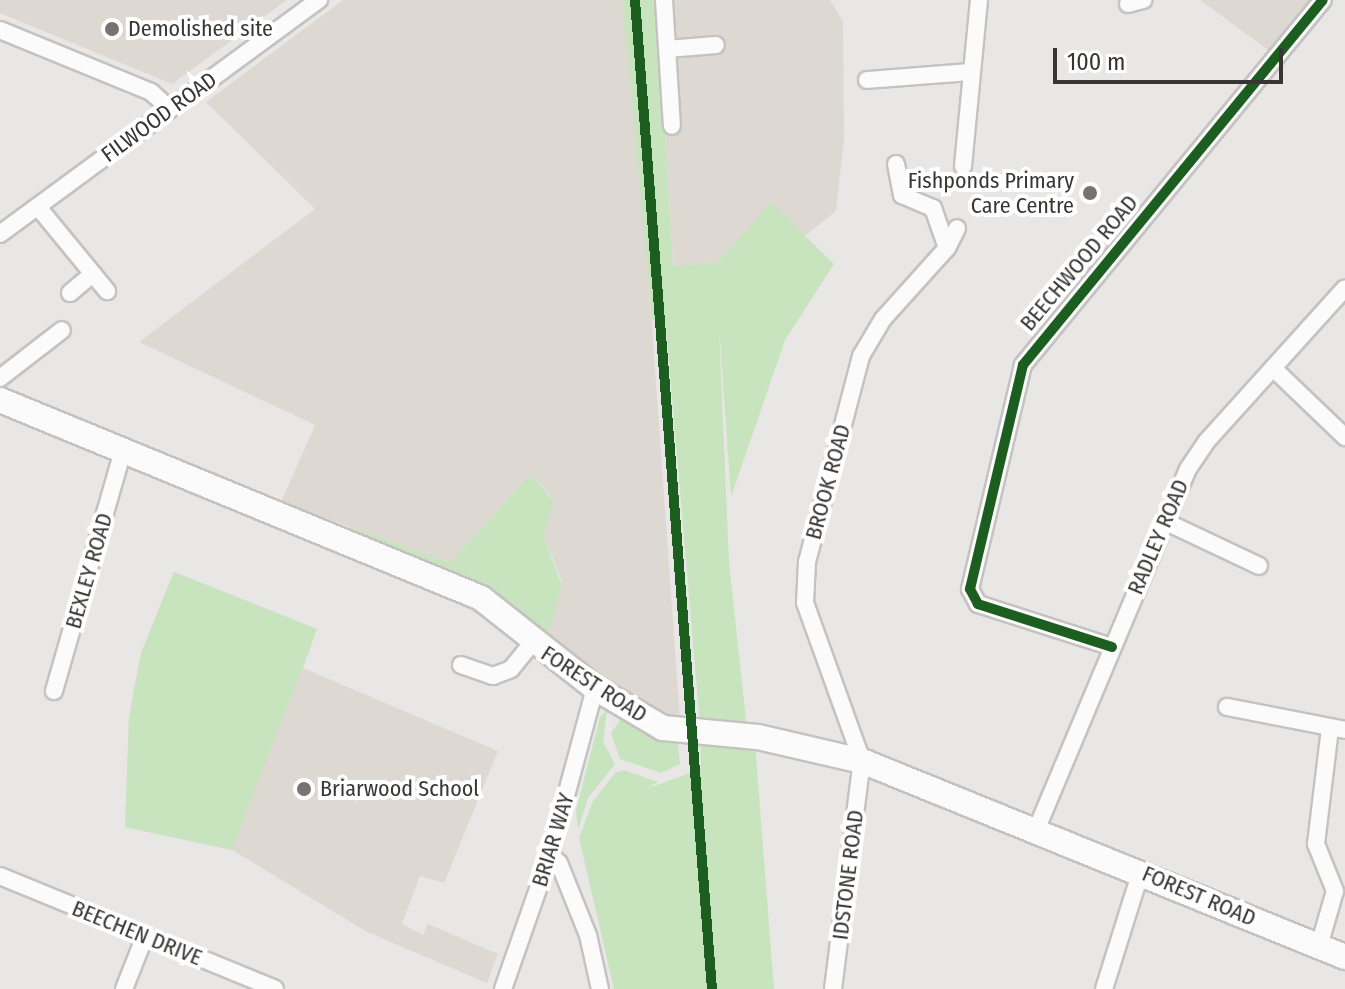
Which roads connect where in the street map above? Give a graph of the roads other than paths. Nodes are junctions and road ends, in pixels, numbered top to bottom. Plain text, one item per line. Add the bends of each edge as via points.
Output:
1 (319, 0) edge
2 (664, 0) edge
3 (979, 0) edge
4 (1323, 0) edge
5 (0, 30) edge
6 (716, 45) dead end
7 (667, 49) junction
8 (972, 72) junction
9 (867, 80) dead end
10 (169, 108) junction
11 (672, 126) dead end
12 (896, 164) dead end
13 (963, 166) dead end
14 (38, 207) junction
15 (3, 226) edge
16 (957, 228) dead end
17 (947, 248) junction
18 (93, 274) junction
19 (1345, 288) edge
20 (107, 291) dead end
21 (70, 293) dead end
22 (62, 330) dead end
23 (1273, 368) junction
24 (0, 378) edge
25 (0, 400) edge
26 (1345, 437) edge
27 (123, 451) junction
28 (1164, 521) junction
29 (1259, 566) dead end
30 (532, 643) junction
31 (1112, 647) junction
32 (461, 665) dead end
33 (595, 688) junction
34 (54, 691) dead end
35 (1227, 707) dead end
36 (1337, 729) edge
37 (862, 761) junction
38 (1037, 828) junction
39 (550, 855) junction
40 (1141, 871) junction
41 (0, 876) edge
42 (145, 936) junction
43 (1319, 946) junction
44 (1345, 957) edge
45 (124, 989) edge
46 (275, 989) edge
47 (503, 989) edge
48 (600, 989) edge
49 (833, 989) edge
50 (1104, 989) edge

1 - 10 street, FILWOOD ROAD
2 - 7 street
3 - 8 street
4 - 31 street, BEECHWOOD ROAD via 1023,365 970,589 978,604
5 - 10 street via 151,92
6 - 7 street
7 - 11 street
8 - 9 street
8 - 13 street
10 - 14 street, FILWOOD ROAD
12 - 17 street via 902,195 933,208
14 - 15 street, FILWOOD ROAD
14 - 18 street
16 - 17 street, BROOK ROAD
17 - 37 street, BROOK ROAD via 883,319 861,356 807,562 805,603
18 - 20 street
18 - 21 street
19 - 23 street, RADLEY ROAD
22 - 24 street
23 - 26 street
23 - 28 street, RADLEY ROAD via 1206,442
25 - 27 main road, FOREST ROAD
27 - 30 main road, FOREST ROAD via 481,598
27 - 34 street, BEXLEY ROAD
28 - 29 street
28 - 31 street, RADLEY ROAD
30 - 32 street via 511,669 493,676
30 - 33 main road, FOREST ROAD
31 - 38 street, RADLEY ROAD
33 - 37 main road, FOREST ROAD via 675,732 708,729
33 - 39 street, BRIAR WAY
35 - 36 street
36 - 43 street via 1316,844 1335,891
37 - 38 main road, FOREST ROAD
37 - 49 street, IDSTONE ROAD
38 - 40 main road, FOREST ROAD
39 - 47 street, BRIAR WAY
39 - 48 street via 559,863 588,935
40 - 43 main road, FOREST ROAD
40 - 50 street
41 - 42 street, BEECHEN DRIVE
42 - 45 street
42 - 46 street, BEECHEN DRIVE
43 - 44 main road, FOREST ROAD

